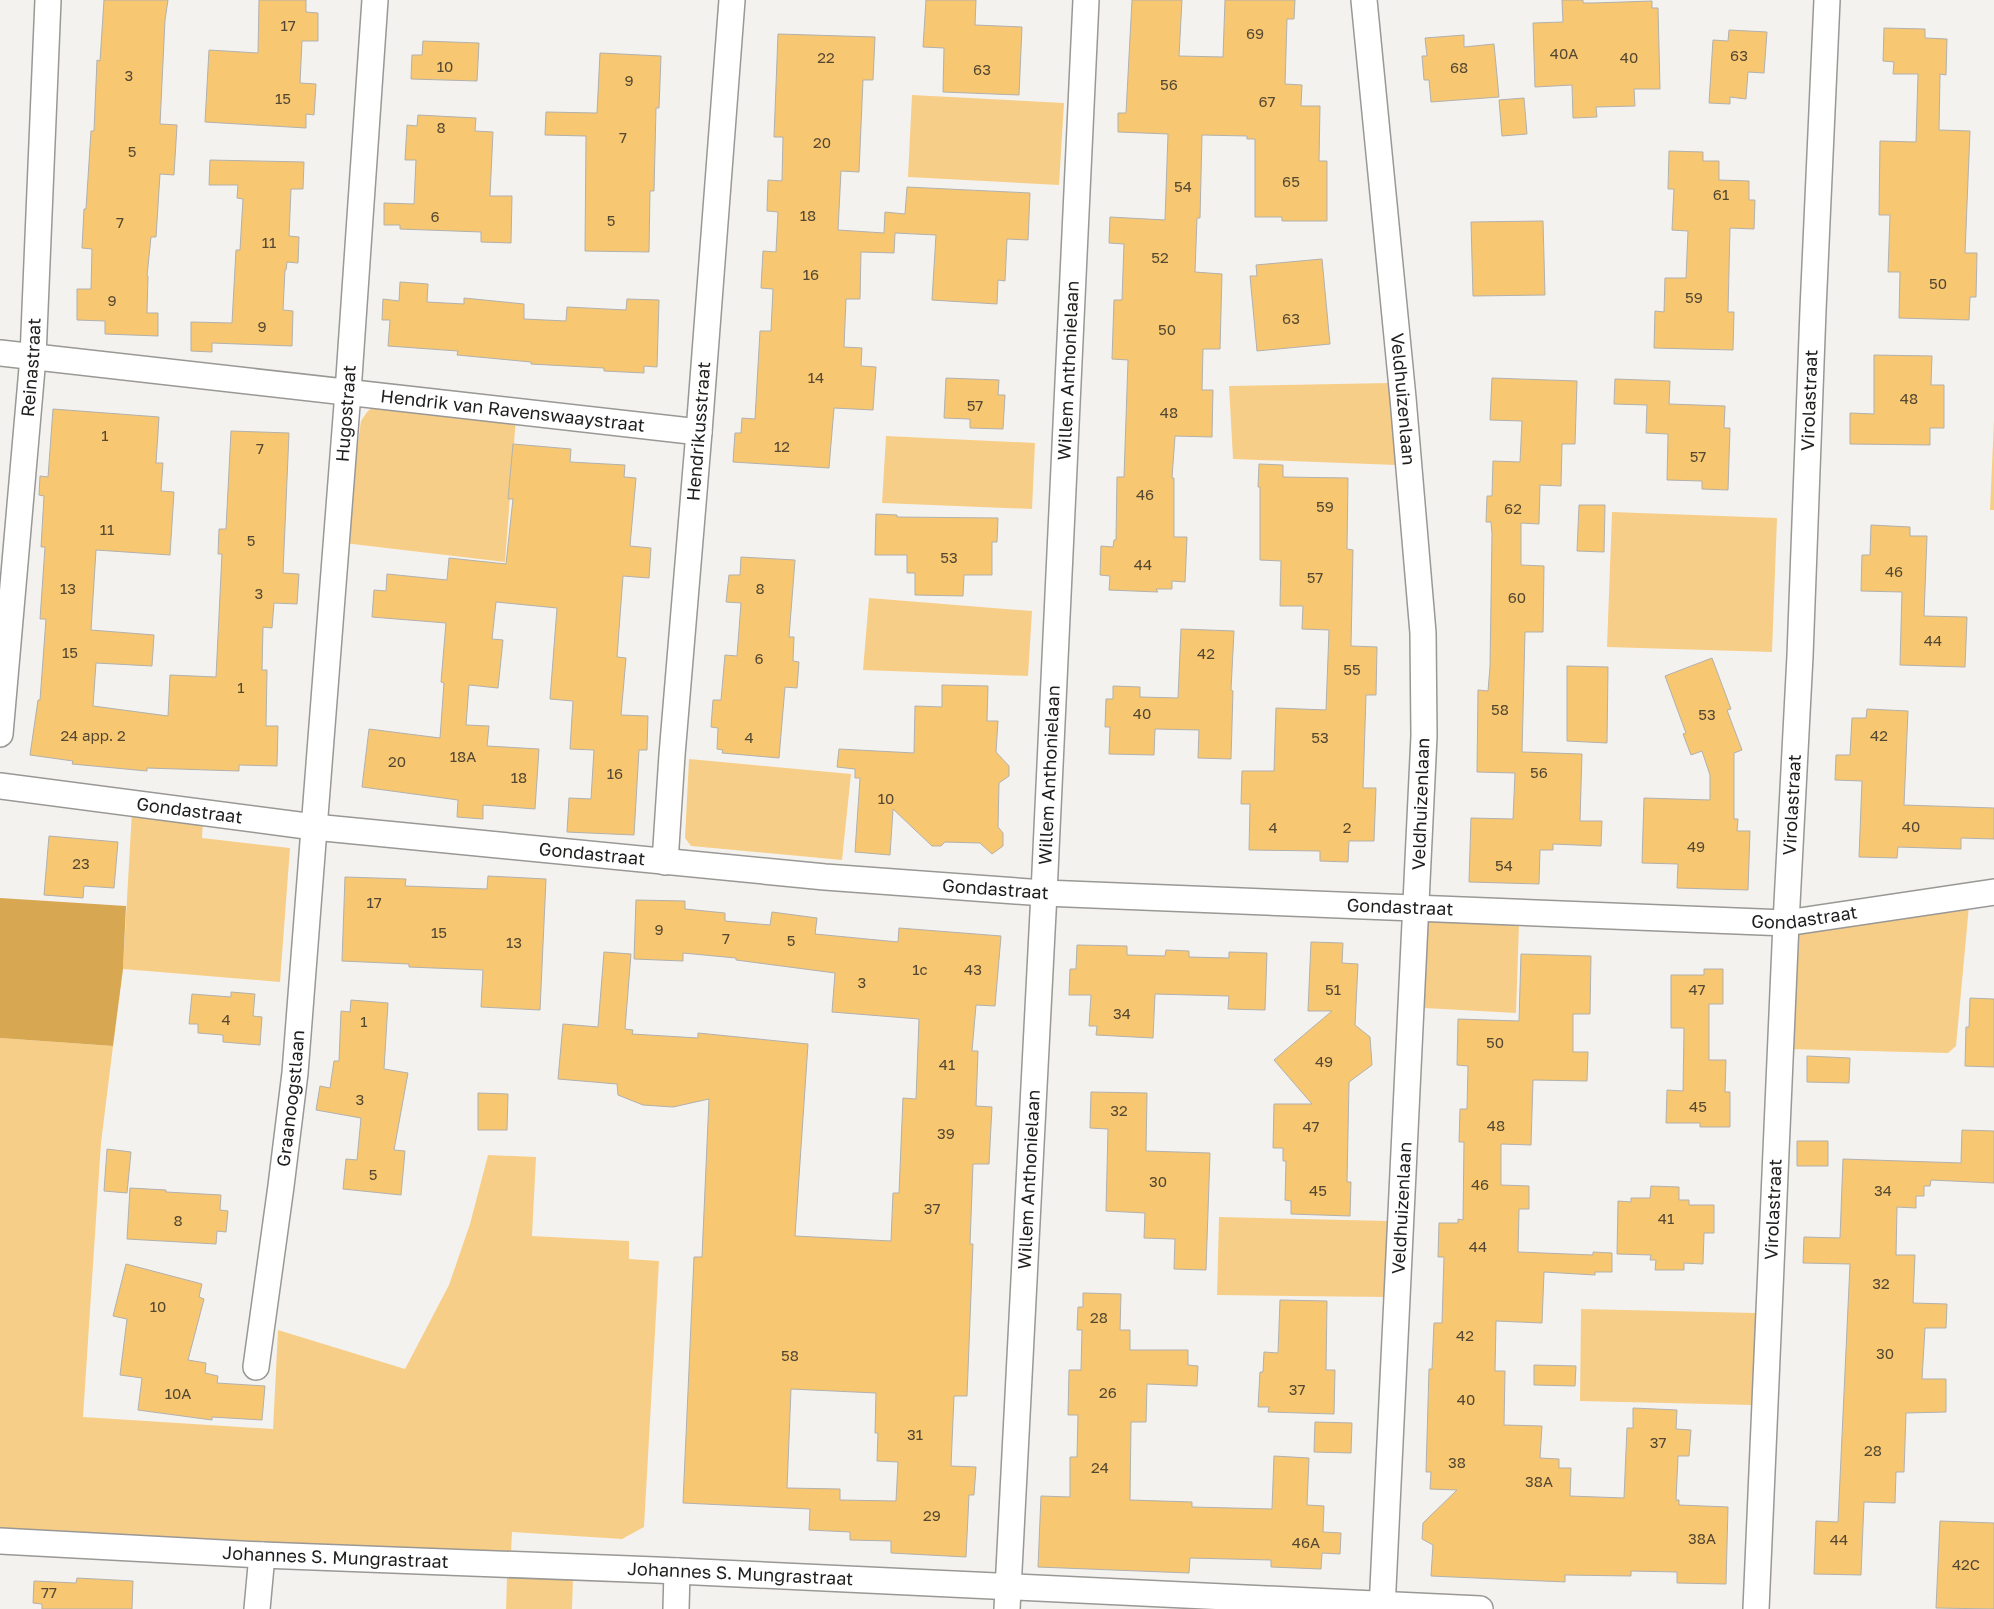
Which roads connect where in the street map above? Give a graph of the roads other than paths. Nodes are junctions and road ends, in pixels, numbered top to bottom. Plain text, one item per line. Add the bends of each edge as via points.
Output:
1 (48, 0) edge
2 (375, 0) edge
3 (732, 0) edge
4 (1086, 0) edge
5 (1364, 0) edge
6 (1827, 0) edge
7 (0, 353) edge
8 (33, 357) junction
9 (348, 392) junction
10 (699, 432) junction
11 (0, 734) edge
12 (0, 786) edge
13 (314, 827) junction
14 (665, 862) junction
15 (1044, 892) junction
16 (1994, 892) edge
17 (1416, 909) junction
18 (1786, 923) junction
19 (256, 1367) dead end
20 (0, 1542) edge
21 (262, 1555) junction
22 (677, 1571) junction
23 (1008, 1598) edge
24 (1382, 1607) edge
25 (256, 1609) edge
26 (676, 1609) edge
27 (1480, 1609) edge
28 (1756, 1609) edge

1 - 8 street, Reinastraat
2 - 9 street, Hugostraat
3 - 10 street, Hendrikusstraat
4 - 15 street, Willem Anthonielaan
5 - 17 street, Veldhuizenlaan via 1423,632 1424,736
6 - 18 street, Virolastraat
7 - 8 street, Hendrik van Ravenswaaystraat
8 - 9 street, Hendrik van Ravenswaaystraat
8 - 11 street, Reinastraat
9 - 10 street, Hendrik van Ravenswaaystraat
9 - 13 street, Hugostraat
10 - 14 street, Hendrikusstraat
12 - 13 street, Gondastraat
13 - 14 street, Gondastraat
13 - 19 street, Graanoogstlaan via 295,1073
14 - 15 street, Gondastraat
15 - 17 street, Gondastraat
15 - 23 street, Willem Anthonielaan
16 - 18 street, Gondastraat
17 - 18 street, Gondastraat
17 - 24 street, Veldhuizenlaan
18 - 28 street, Virolastraat
20 - 21 street, Johannes S. Mungrastraat
21 - 22 street, Johannes S. Mungrastraat
21 - 25 street
22 - 23 street, Johannes S. Mungrastraat
22 - 26 street
23 - 24 street, Johannes S. Mungrastraat
24 - 27 street, Johannes S. Mungrastraat

